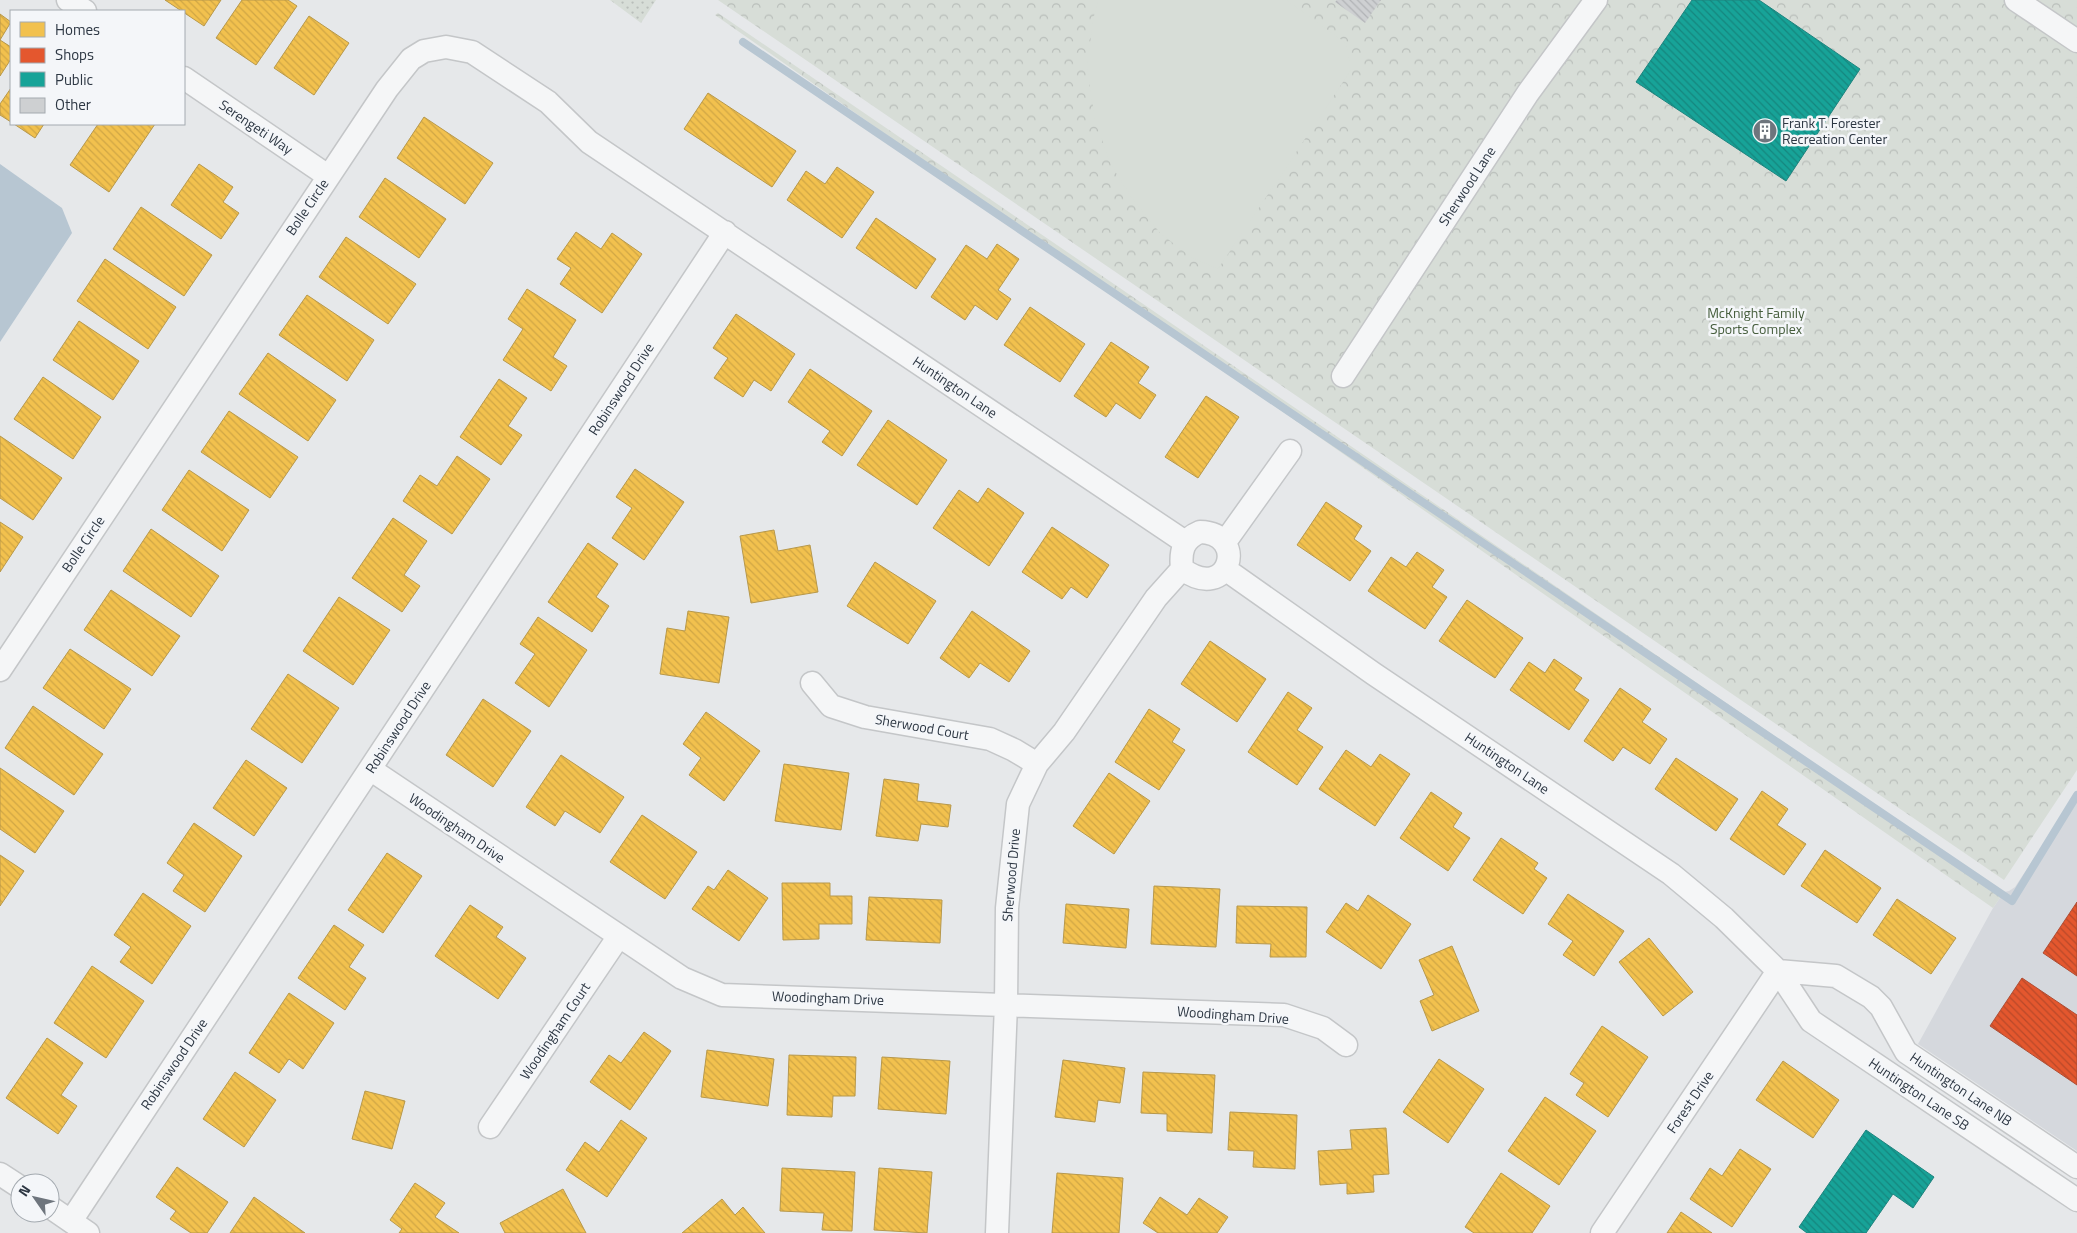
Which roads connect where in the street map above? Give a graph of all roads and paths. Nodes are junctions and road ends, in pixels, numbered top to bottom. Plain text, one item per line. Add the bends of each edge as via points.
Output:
1 (68, 0) edge
2 (1596, 0) edge
3 (2016, 0) edge
4 (83, 10) edge
5 (2077, 41) edge
6 (185, 79) edge
7 (328, 176) junction
8 (725, 232) junction
9 (1343, 376) dead end
10 (1290, 451) dead end
11 (1185, 542) junction
12 (1225, 542) junction
13 (1182, 569) junction
14 (1225, 569) junction
15 (0, 670) edge
16 (812, 683) dead end
17 (1038, 764) junction
18 (370, 769) junction
19 (619, 936) junction
20 (1778, 970) junction
21 (1006, 1004) junction
22 (1346, 1045) dead end
23 (490, 1127) dead end
24 (2077, 1167) edge
25 (2077, 1200) edge
26 (60, 1214) edge
27 (79, 1227) edge
28 (997, 1233) edge
29 (1602, 1233) edge

1 - 4 street
2 - 9 street, Sherwood Lane via 1528,93
3 - 5 street
6 - 7 street, Serengeti Way
7 - 8 street, Bolle Circle via 411,58 424,51 446,48 472,52 503,72 548,102 589,142
7 - 15 street, Bolle Circle
8 - 11 street, Huntington Lane
8 - 18 street, Robinswood Drive
10 - 12 street
11 - 12 street via 1200,532 1210,532
11 - 13 street via 1181,551
12 - 14 street via 1229,561
13 - 14 street via 1200,579 1218,576
13 - 17 street, Sherwood Drive via 1156,598 1064,732
14 - 20 street, Huntington Lane via 1374,674 1671,874 1724,918
16 - 17 street, Sherwood Court via 831,706 865,717 990,740
17 - 21 street, Sherwood Drive via 1018,804 1007,908
18 - 19 street, Woodingham Drive
18 - 27 street, Robinswood Drive
19 - 21 street, Woodingham Drive via 682,978 722,994
19 - 23 street, Woodingham Court
20 - 24 street, Huntington Lane NB via 1836,976 1871,997 1881,1007 1906,1052
20 - 25 street, Huntington Lane SB via 1811,1021
20 - 29 street, Forest Drive
21 - 22 street, Woodingham Drive via 1284,1015 1323,1028
21 - 28 street, Sherwood Drive
26 - 27 street

